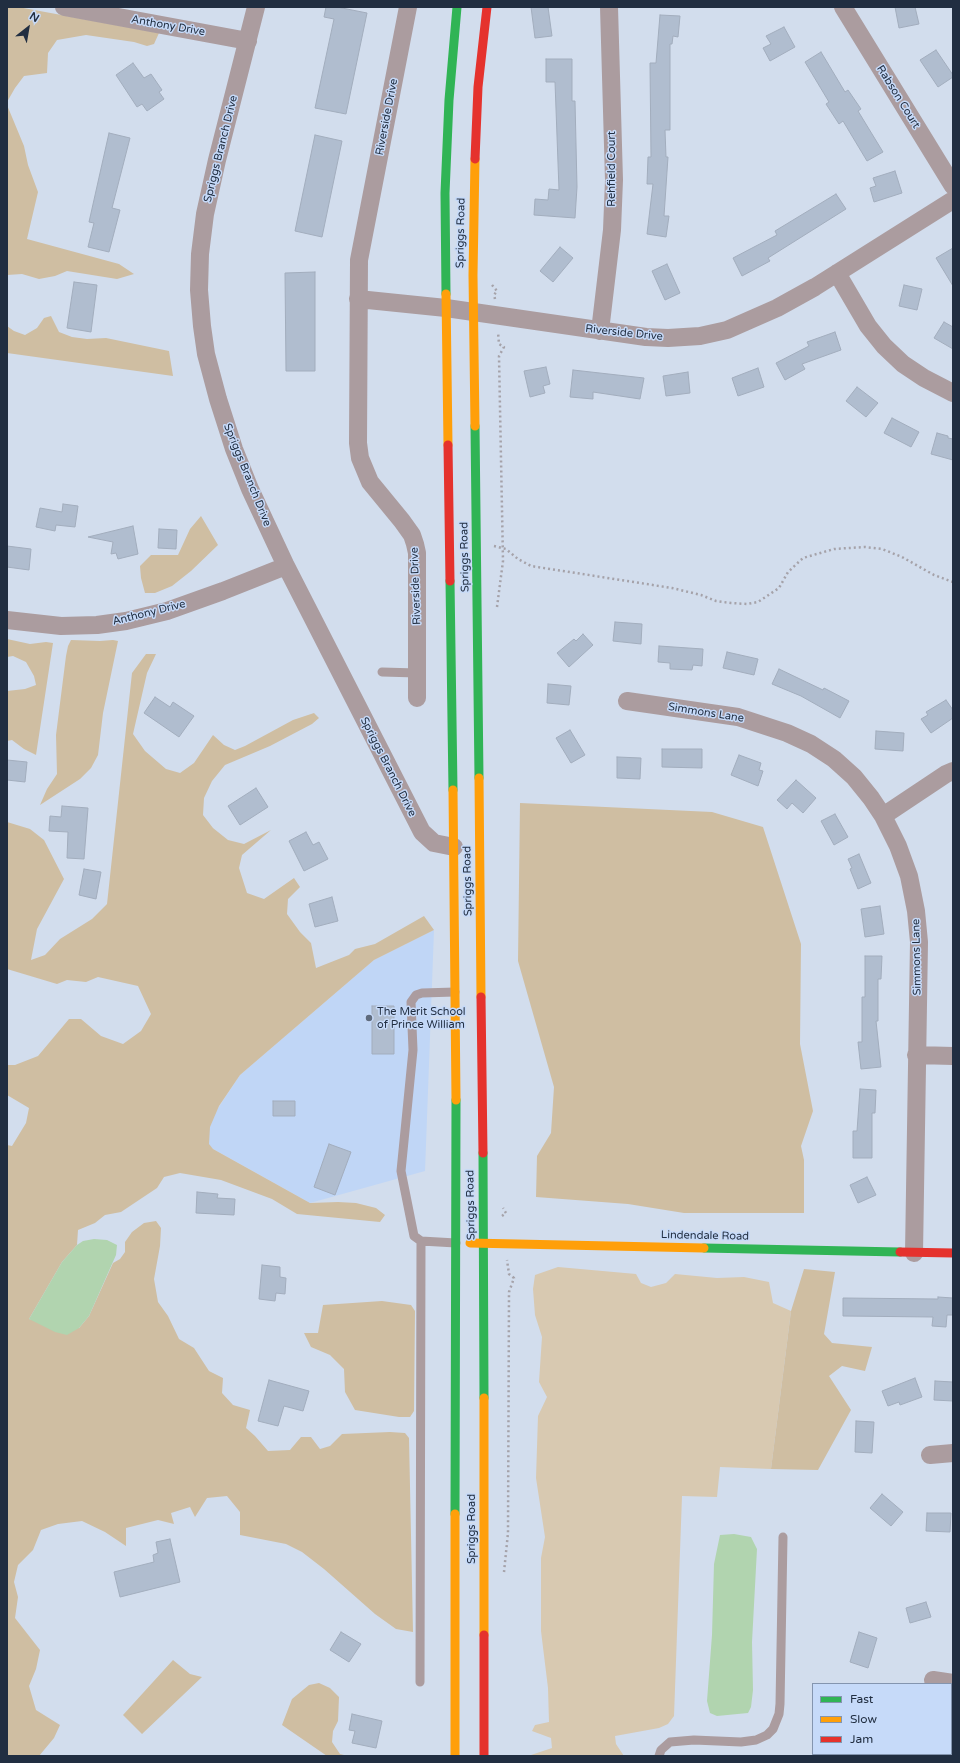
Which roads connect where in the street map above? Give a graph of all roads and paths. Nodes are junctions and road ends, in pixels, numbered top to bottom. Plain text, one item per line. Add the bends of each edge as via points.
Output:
1 (64, 7) edge
2 (256, 7) edge
3 (408, 7) edge
4 (457, 7) edge
5 (486, 7) edge
6 (609, 7) edge
7 (842, 7) edge
8 (248, 41) junction
9 (953, 186) edge
10 (953, 200) edge
11 (837, 273) junction
12 (497, 291) dead end
13 (494, 295) dead end
14 (358, 299) junction
15 (446, 308) junction
16 (474, 312) junction
17 (600, 331) junction
18 (499, 344) dead end
19 (953, 393) edge
20 (476, 541) junction
21 (502, 548) junction
22 (286, 566) junction
23 (953, 582) edge
24 (496, 614) dead end
25 (7, 620) edge
26 (382, 672) dead end
27 (417, 673) junction
28 (417, 698) dead end
29 (627, 701) dead end
30 (953, 771) edge
31 (883, 816) junction
32 (454, 847) junction
33 (456, 992) junction
34 (916, 1055) junction
35 (953, 1056) edge
36 (502, 1204) dead end
37 (502, 1216) dead end
38 (421, 1241) junction
39 (456, 1243) junction
40 (484, 1244) junction
41 (914, 1253) junction
42 (953, 1253) edge
43 (509, 1274) dead end
44 (953, 1453) edge
45 (930, 1455) dead end
46 (783, 1538) dead end
47 (503, 1576) dead end
48 (933, 1680) dead end
49 (420, 1682) dead end
50 (953, 1683) edge
51 (456, 1756) edge
52 (484, 1756) edge
53 (659, 1756) edge

1 - 8 street, Anthony Drive
2 - 8 street, Spriggs Branch Drive
3 - 14 street, Riverside Drive via 359,260
4 - 15 main road, Spriggs Road via 445,193
5 - 16 main road, Spriggs Road via 476,134
6 - 17 street, Rehfield Court via 614,180
7 - 9 street, Rabson Court
8 - 22 street, Spriggs Branch Drive via 205,214 199,290 206,354 234,450
10 - 11 street, Riverside Drive
11 - 17 street, Riverside Drive via 777,308 727,330 700,336 668,338
11 - 19 street via 868,326 884,346 903,364
12 - 13 path
14 - 15 street, Riverside Drive
14 - 27 street, Riverside Drive via 358,452 370,482 402,521 415,544
15 - 16 street, Riverside Drive
15 - 32 main road, Spriggs Road
16 - 17 street, Riverside Drive
16 - 20 main road, Spriggs Road
18 - 21 path via 504,347 499,356
20 - 21 path
20 - 40 main road, Spriggs Road
21 - 23 path via 531,566 672,588 736,604 758,602 779,588 788,572 803,558 834,549 882,549
21 - 24 path via 502,572
22 - 25 street, Anthony Drive via 166,611 126,621 61,626
22 - 32 street, Spriggs Branch Drive via 419,826 434,843
26 - 27 lane
27 - 28 street, Riverside Drive
29 - 31 street, Simmons Lane via 738,717 787,733 834,759 854,777
30 - 31 street
31 - 34 street, Simmons Lane via 904,861 916,912 919,942
32 - 33 main road, Spriggs Road
33 - 38 lane via 422,993 416,995 411,1002 413,1050 401,1171 414,1236
33 - 39 main road, Spriggs Road
34 - 35 street
34 - 41 street, Simmons Lane
36 - 37 path via 506,1213
38 - 39 lane
38 - 49 lane
39 - 40 main road, Lindendale Road
39 - 51 main road, Spriggs Road
40 - 41 main road, Lindendale Road
40 - 52 main road, Spriggs Road
41 - 42 main road, Lindendale Road
43 - 47 path via 514,1278 509,1292 508,1533
44 - 45 street
46 - 53 lane via 780,1704 773,1729 756,1740 741,1742 670,1742 661,1750
48 - 50 street

